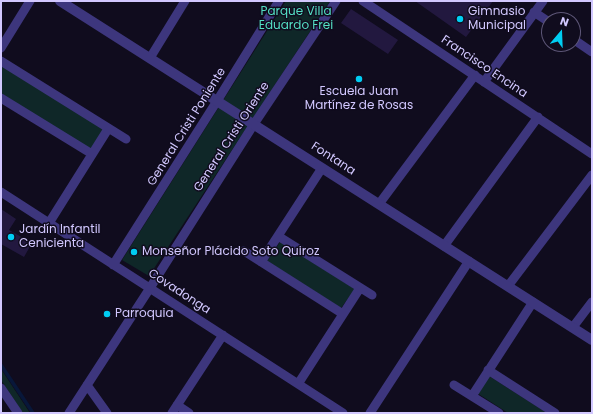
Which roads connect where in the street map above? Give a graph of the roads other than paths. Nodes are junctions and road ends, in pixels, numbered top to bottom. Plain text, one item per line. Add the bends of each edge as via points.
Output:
1 (30, 1) edge
2 (60, 1) edge
3 (185, 1) edge
4 (279, 1) edge
5 (336, 1) edge
6 (363, 1) edge
7 (543, 1) edge
8 (534, 12) junction
9 (541, 17) edge
10 (581, 44) edge
11 (1, 48) edge
12 (592, 52) edge
13 (150, 58) junction
14 (1, 61) edge
15 (475, 75) junction
16 (484, 82) junction
17 (1, 98) edge
18 (217, 101) junction
19 (538, 118) junction
20 (254, 124) junction
21 (108, 129) junction
22 (126, 139) dead end
23 (92, 154) junction
24 (592, 154) edge
25 (322, 168) junction
26 (592, 174) edge
27 (1, 192) edge
28 (379, 204) junction
29 (49, 223) junction
30 (278, 236) junction
31 (444, 246) junction
32 (244, 251) dead end
33 (469, 261) junction
34 (261, 262) junction
35 (114, 265) junction
36 (508, 286) junction
37 (150, 288) junction
38 (360, 288) junction
39 (372, 296) dead end
40 (533, 302) junction
41 (592, 302) edge
42 (343, 314) junction
43 (573, 327) junction
44 (223, 335) junction
45 (592, 340) edge
46 (488, 370) junction
47 (298, 384) junction
48 (87, 385) junction
49 (454, 385) dead end
50 (1, 388) edge
51 (472, 396) junction
52 (174, 409) edge
53 (18, 413) edge
54 (69, 413) edge
55 (107, 413) edge
56 (189, 413) edge
57 (343, 413) edge
58 (370, 413) edge
59 (499, 413) edge
60 (555, 413) edge

1 - 11 street
2 - 13 street, Fontana
3 - 13 street
4 - 18 street, General Cristi Poniente
5 - 20 street, General Cristi Oriente
6 - 15 street, Francisco Encina
7 - 8 street
8 - 9 street
8 - 16 street
10 - 12 street
13 - 18 street, Fontana
14 - 21 street
15 - 16 street, Francisco Encina
15 - 28 street
16 - 19 street, Francisco Encina
17 - 23 street
18 - 20 street, Fontana
18 - 35 street, General Cristi Poniente
19 - 24 street, Francisco Encina
19 - 31 street
20 - 25 street, Fontana
20 - 37 street, General Cristi Oriente
21 - 22 street
21 - 23 street
23 - 29 street
25 - 28 street, Fontana
25 - 30 street
26 - 36 street
27 - 29 street, Covadonga
28 - 31 street, Fontana
29 - 35 street, Covadonga
30 - 34 street
30 - 38 street
31 - 33 street, Fontana
32 - 34 street
33 - 36 street, Fontana
33 - 58 street
34 - 42 street
35 - 37 street, Covadonga
36 - 40 street, Fontana
37 - 44 street, Covadonga
37 - 48 street, General Cristi Oriente
38 - 39 street
38 - 42 street
40 - 43 street, Fontana
40 - 46 street
41 - 43 street
42 - 47 street
43 - 45 street, Fontana
44 - 47 street, Covadonga
44 - 52 street
46 - 51 street
46 - 60 street
47 - 57 street, Covadonga
48 - 54 street, General Cristi Oriente
48 - 55 street
49 - 51 street
50 - 53 street
51 - 59 street
52 - 56 street

